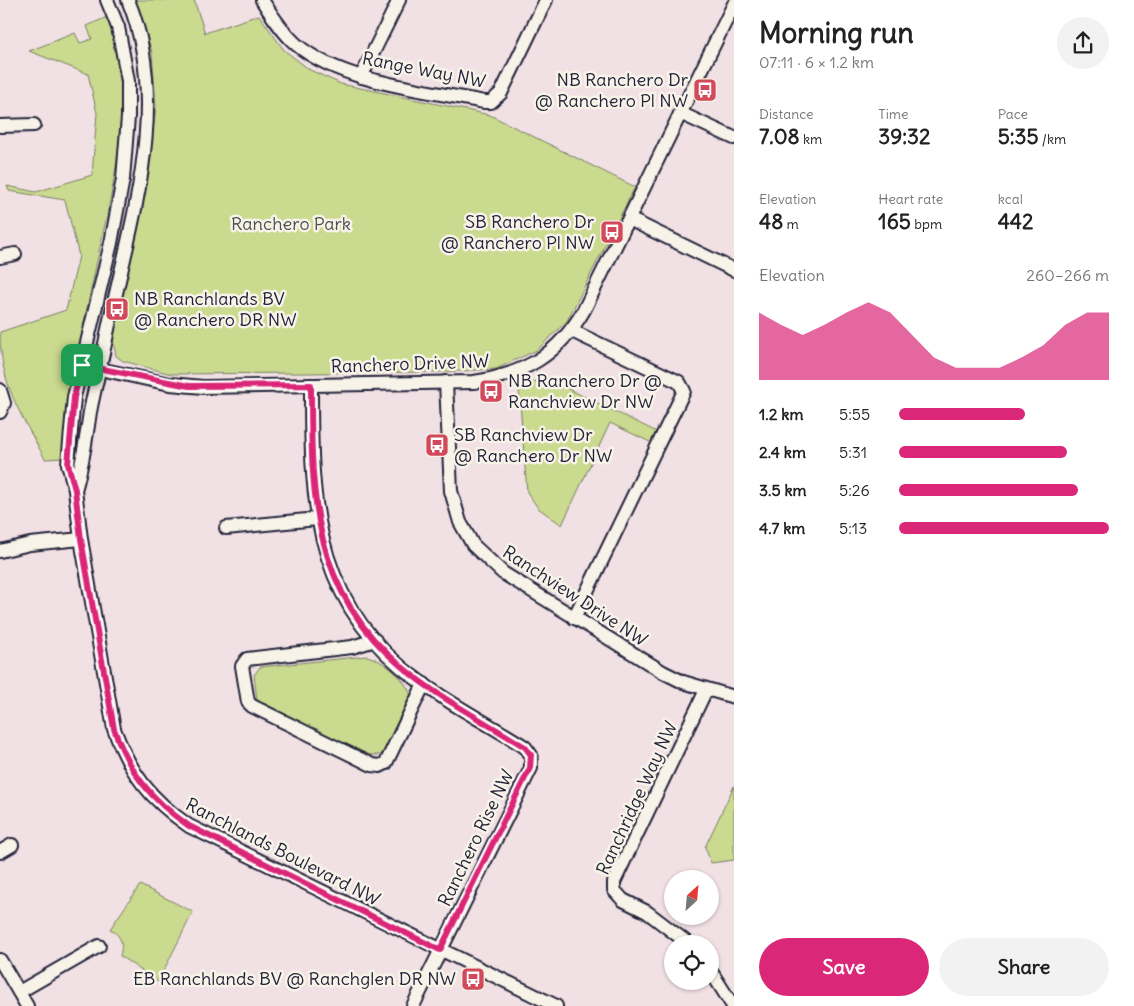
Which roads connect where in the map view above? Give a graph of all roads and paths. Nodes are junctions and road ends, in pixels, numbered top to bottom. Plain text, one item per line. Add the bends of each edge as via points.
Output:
1 (106, 0) edge
2 (128, 0) edge
3 (262, 0) edge
4 (399, 0) edge
5 (546, 0) edge
6 (734, 4) edge
7 (362, 77) junction
8 (680, 113) junction
9 (34, 125) dead end
10 (0, 126) edge
11 (734, 138) edge
12 (629, 218) junction
13 (15, 254) dead end
14 (0, 257) edge
15 (734, 270) edge
16 (572, 331) junction
17 (82, 365) junction
18 (100, 368) junction
19 (446, 382) junction
20 (311, 385) junction
21 (0, 390) edge
22 (0, 412) edge
23 (75, 490) junction
24 (318, 519) junction
25 (226, 528) dead end
26 (81, 539) junction
27 (0, 550) edge
28 (574, 618) junction
29 (375, 640) junction
30 (424, 684) junction
31 (706, 690) junction
32 (734, 697) edge
33 (12, 845) dead end
34 (0, 852) edge
35 (677, 935) edge
36 (99, 946) dead end
37 (440, 950) junction
38 (0, 960) edge
39 (719, 984) edge
40 (18, 992) junction
41 (26, 1006) edge
42 (413, 1006) edge
43 (556, 1006) edge
44 (733, 1006) edge

1 - 17 street, Ranchlands Boulevard NW via 118,28 128,81 128,117 123,179
2 - 18 street, Ranchlands Boulevard NW via 143,51 148,81 148,118 136,199
3 - 7 street, Range Way NW via 296,44 326,64
4 - 7 street
5 - 7 street, Range Way NW via 501,93 491,102
6 - 8 street, Ranchero Drive NW
8 - 11 street
8 - 12 street, Ranchero Drive NW
9 - 10 street
12 - 15 street
12 - 16 street, Ranchero Drive NW
13 - 14 street
16 - 19 street, Ranchero Drive NW via 550,352 512,374 474,382
16 - 28 street via 679,382 684,391
17 - 18 street, Ranchero Drive NW
17 - 23 street, Ranchlands Boulevard NW via 69,438 68,464
18 - 20 street, Ranchero Drive NW via 189,386
18 - 23 street, Ranchlands Boulevard NW
19 - 20 street, Ranchero Drive NW
19 - 28 street, Ranchview Drive NW via 451,491 465,532 487,561
20 - 24 street, Ranchero Rise NW via 311,455
21 - 22 street via 4,403
23 - 26 street, Ranchlands Boulevard NW
24 - 25 street
24 - 29 street, Ranchero Rise NW via 323,545 343,591
26 - 27 street
26 - 37 street, Ranchlands Boulevard NW via 114,729 124,756 144,788 166,810 196,830
28 - 31 street, Ranchview Drive NW via 663,672
29 - 30 street, Ranchero Rise NW via 400,666
29 - 30 street via 352,647 247,659 242,666 248,702 372,765 380,766 387,760
30 - 37 street, Ranchero Rise NW via 525,747 531,755 530,768
31 - 32 street, Ranchview Drive NW
31 - 35 street, Ranchridge Way NW via 614,882 614,890 623,900 648,912
33 - 34 street
36 - 40 street
37 - 42 street
37 - 43 street, Ranchlands Boulevard NW
38 - 40 street
39 - 44 street
40 - 41 street

